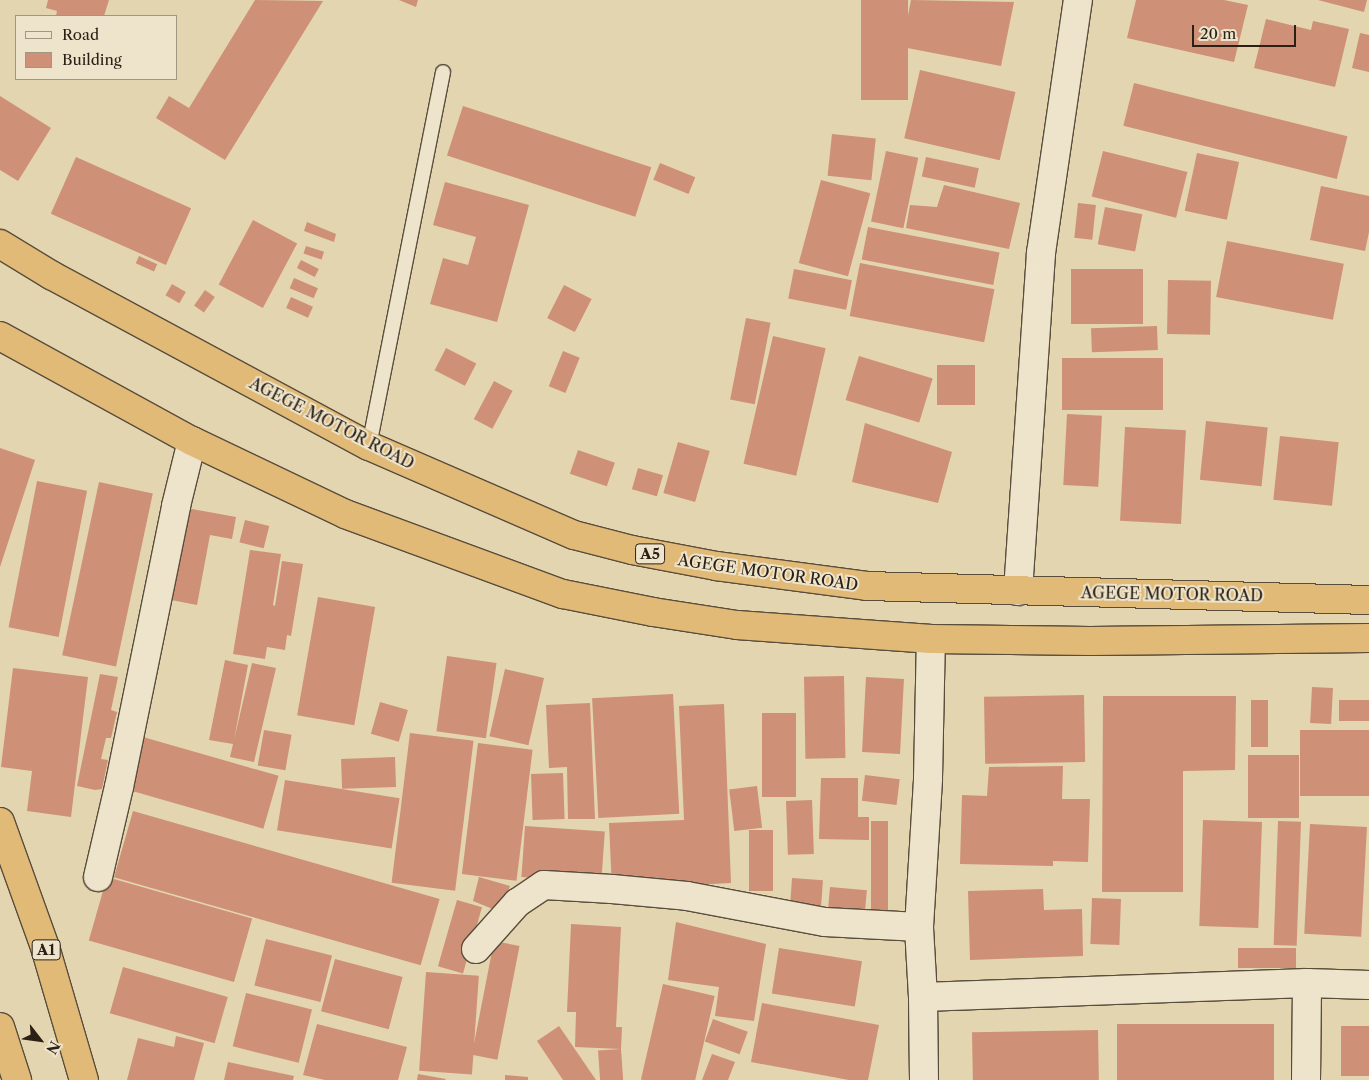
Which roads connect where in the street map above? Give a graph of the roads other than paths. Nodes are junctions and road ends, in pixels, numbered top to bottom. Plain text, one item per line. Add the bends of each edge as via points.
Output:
1 (1078, 0) edge
2 (443, 72) dead end
3 (0, 244) edge
4 (0, 336) edge
5 (192, 441) junction
6 (369, 446) junction
7 (1018, 590) junction
8 (1369, 600) edge
9 (1369, 638) edge
10 (931, 639) junction
11 (0, 822) edge
12 (98, 877) dead end
13 (919, 927) junction
14 (476, 949) dead end
15 (1307, 983) junction
16 (1369, 985) edge
17 (923, 997) junction
18 (0, 1027) edge
19 (17, 1080) edge
20 (84, 1080) edge
21 (924, 1080) edge
22 (1306, 1080) edge

1 - 7 street via 1042,253
2 - 6 lane
3 - 6 highway, AGEGE MOTOR ROAD / A5 via 51,275
4 - 5 highway
5 - 10 highway via 345,514 563,594 737,624
5 - 12 street
6 - 7 highway, AGEGE MOTOR ROAD / A5 via 574,535 632,550 716,566 867,586
7 - 8 highway, AGEGE MOTOR ROAD / A5
9 - 10 highway
10 - 13 street via 928,778
11 - 20 highway, A1 via 45,947
13 - 14 street via 825,922 687,896 544,885 517,904
13 - 17 street
15 - 16 street
15 - 17 street
15 - 22 street
17 - 21 street
18 - 19 highway

